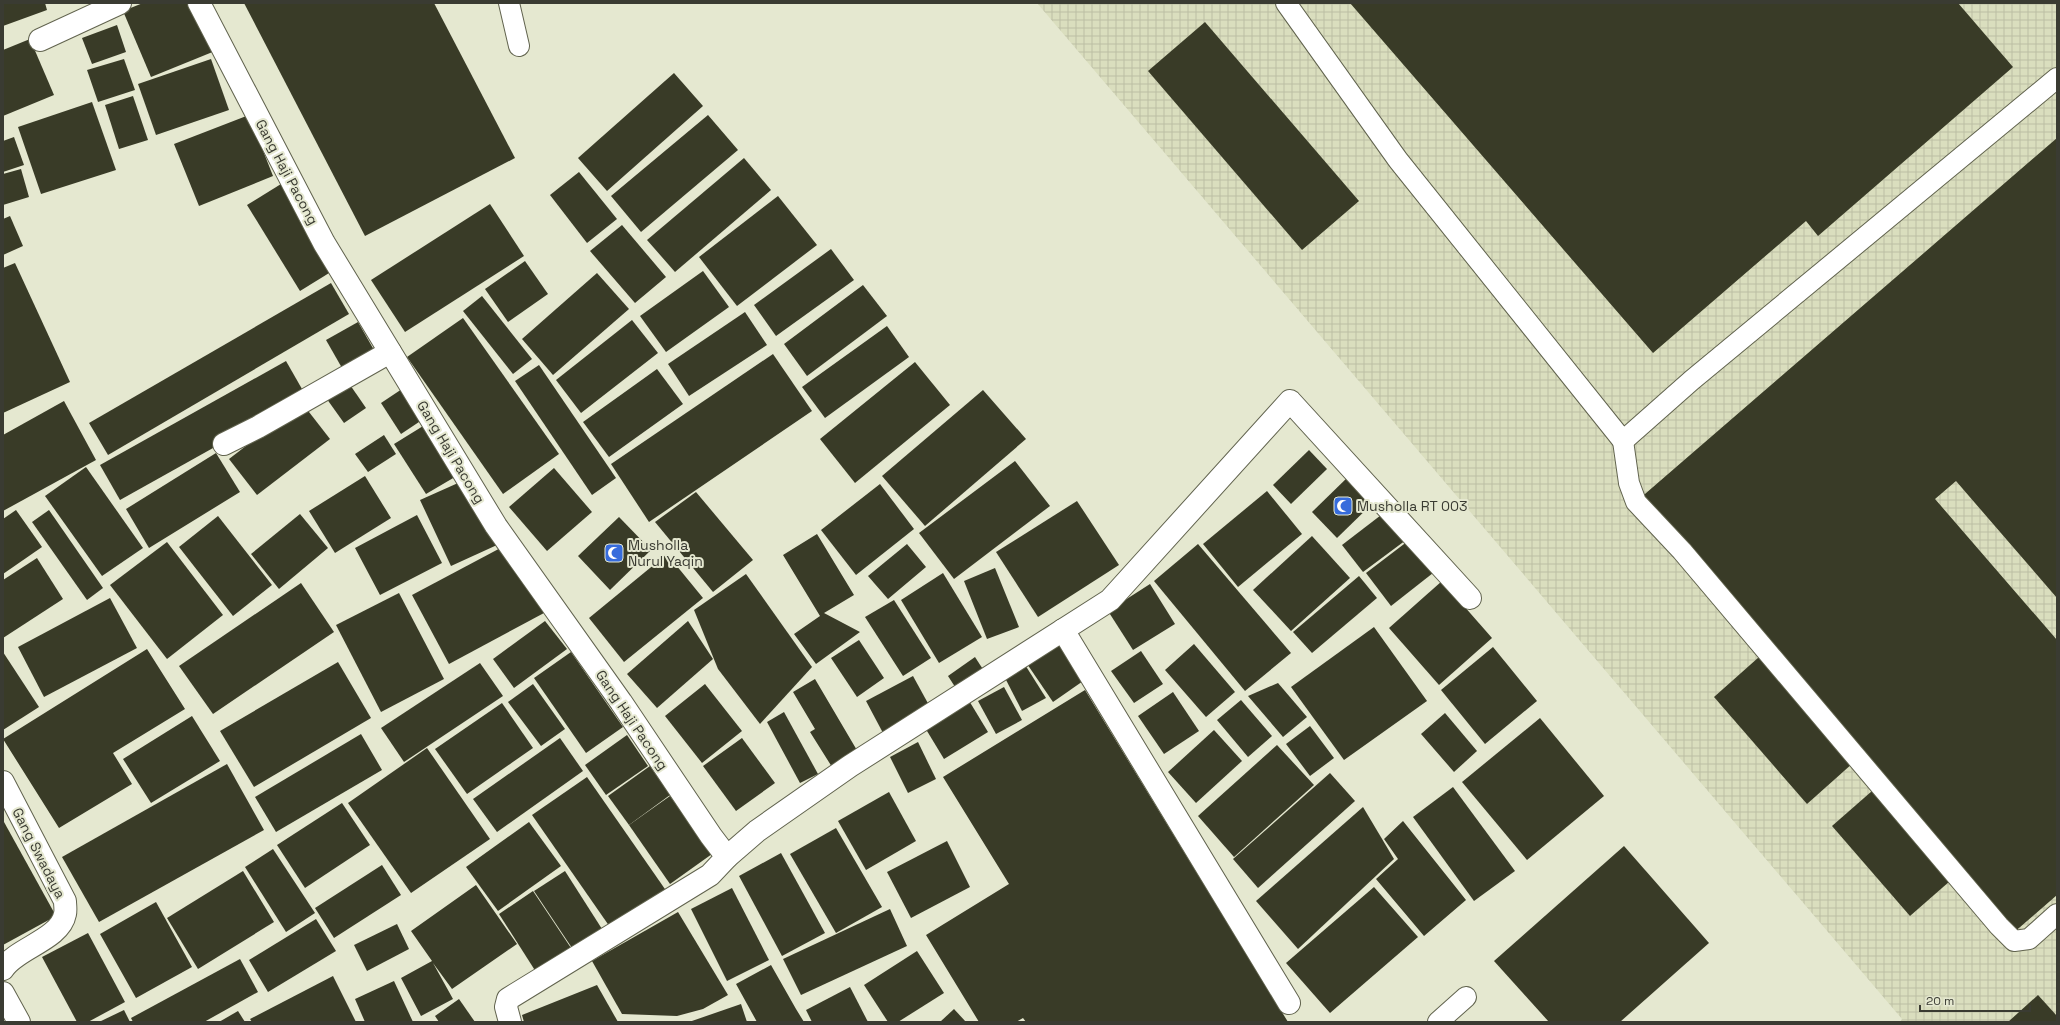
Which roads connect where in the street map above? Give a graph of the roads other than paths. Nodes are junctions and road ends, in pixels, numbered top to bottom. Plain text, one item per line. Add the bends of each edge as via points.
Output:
1 (120, 3) edge
2 (199, 3) edge
3 (509, 3) edge
4 (1286, 3) edge
5 (40, 40) dead end
6 (519, 46) dead end
7 (2057, 78) edge
8 (390, 352) junction
9 (1623, 441) junction
10 (224, 444) dead end
11 (1470, 598) dead end
12 (1063, 630) junction
13 (3, 782) edge
14 (727, 857) junction
15 (2057, 914) edge
16 (3, 969) edge
17 (3, 993) edge
18 (1466, 997) dead end
19 (1289, 1003) dead end
20 (19, 1022) edge
21 (510, 1022) edge
22 (1438, 1022) edge

1 - 5 street
2 - 8 street, Gang Haji Pacong via 324,243
3 - 6 lane
4 - 9 lane via 1398,160
7 - 9 lane via 1692,380
8 - 10 street via 258,428
8 - 14 street, Gang Haji Pacong via 496,526
9 - 15 lane via 1636,502 1682,551 1999,926 2014,941 2024,941
11 - 12 street via 1290,401 1110,600
12 - 14 street via 850,766 758,831
12 - 19 street
13 - 16 street, Gang Swadaya via 65,901 65,914 50,935 8,961
14 - 21 street via 710,875 508,999 506,1008
17 - 20 street
18 - 22 lane

